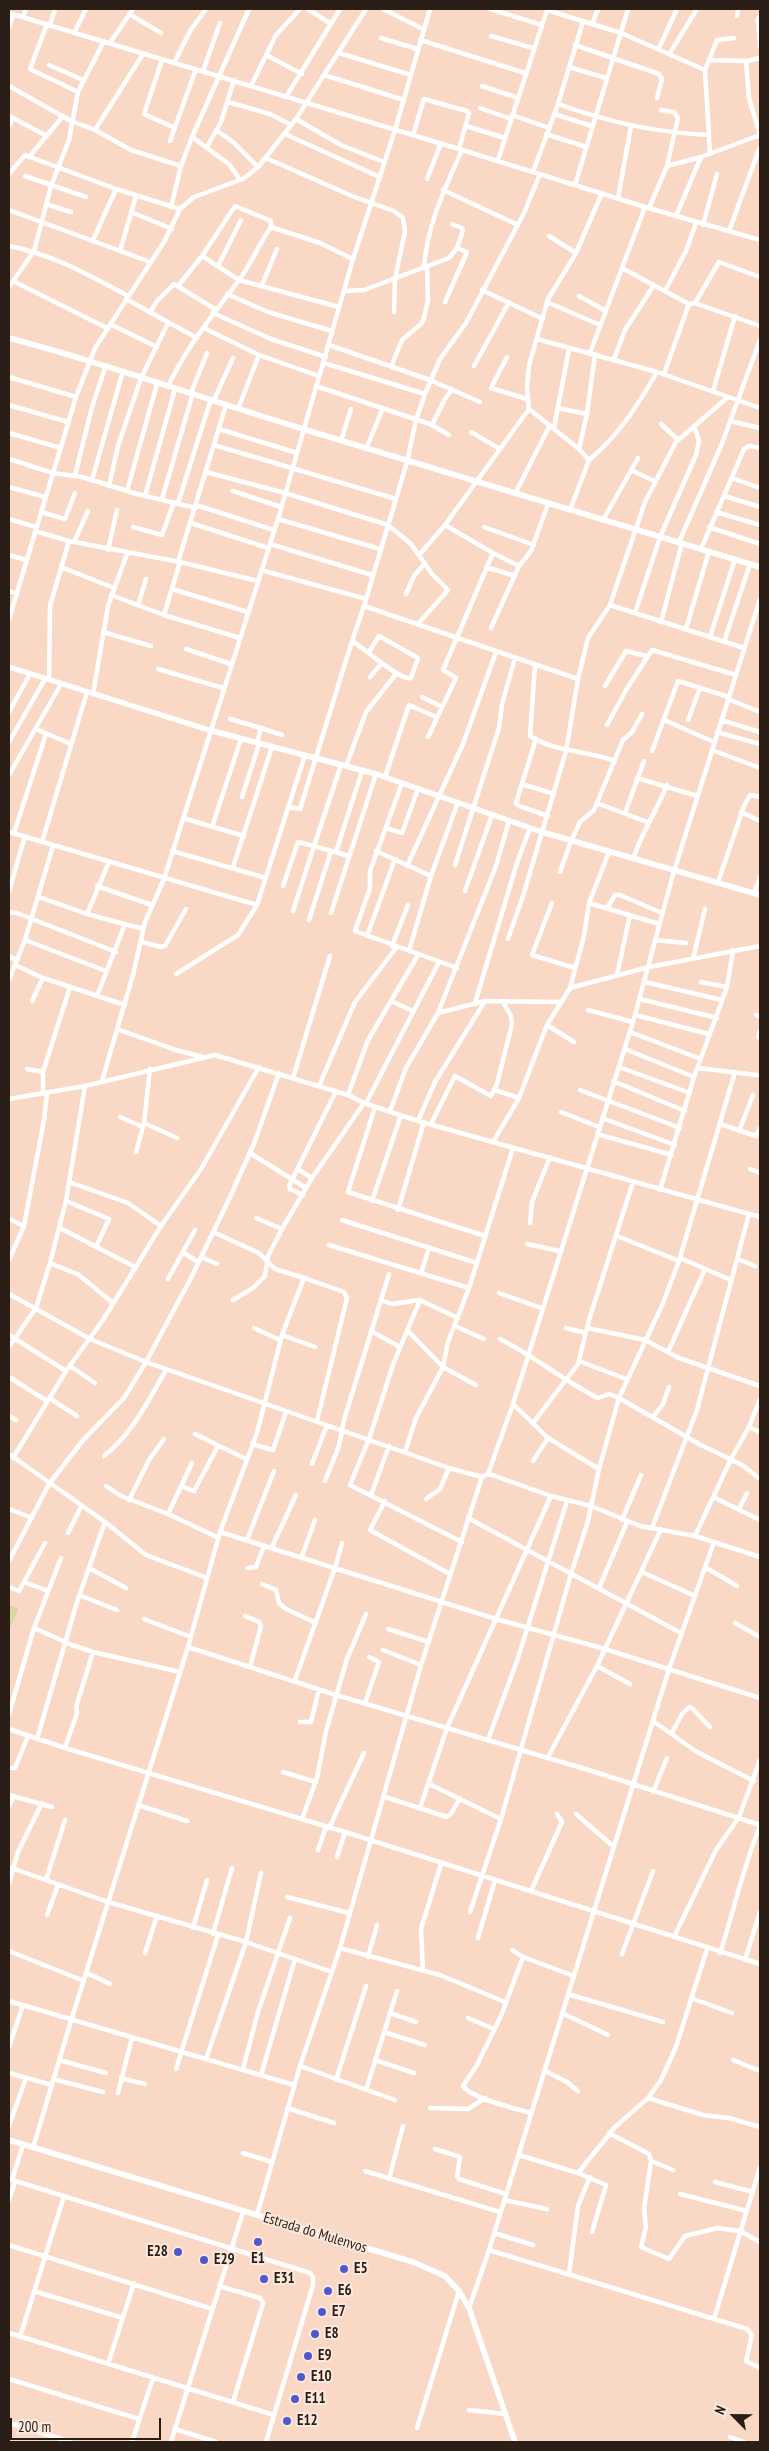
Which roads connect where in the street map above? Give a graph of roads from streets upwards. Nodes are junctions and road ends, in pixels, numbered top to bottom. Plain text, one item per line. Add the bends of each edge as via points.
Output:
1 (26, 9) edge
2 (55, 9) edge
3 (86, 9) edge
4 (133, 9) edge
5 (199, 9) edge
6 (249, 9) edge
7 (300, 9) edge
8 (308, 9) edge
9 (340, 9) edge
10 (366, 9) edge
11 (383, 9) edge
12 (430, 9) edge
13 (490, 9) edge
14 (598, 9) edge
15 (628, 9) edge
16 (676, 9) edge
17 (697, 9) edge
18 (738, 9) edge
19 (547, 10) edge
20 (205, 11) edge
21 (11, 14) edge
22 (129, 14) junction
23 (737, 16) dead end
24 (760, 16) edge
25 (23, 17) junction
26 (583, 22) junction
27 (220, 23) dead end
28 (331, 24) junction
29 (592, 24) junction
30 (48, 25) junction
31 (542, 25) junction
32 (9, 27) edge
33 (423, 29) junction
34 (74, 33) junction
35 (161, 33) dead end
36 (621, 33) junction
37 (491, 36) dead end
38 (381, 38) dead end
39 (734, 38) dead end
40 (420, 40) junction
41 (107, 42) junction
42 (575, 45) junction
43 (760, 47) edge
44 (533, 48) junction
45 (659, 48) junction
46 (417, 49) junction
47 (339, 53) junction
48 (670, 53) junction
49 (143, 54) junction
50 (266, 55) junction
51 (760, 58) edge
52 (612, 59) junction
53 (162, 60) junction
54 (709, 60) junction
55 (746, 61) junction
56 (174, 63) junction
57 (49, 66) dead end
58 (569, 66) junction
59 (196, 69) junction
60 (705, 70) junction
61 (203, 71) junction
62 (525, 73) junction
63 (302, 74) junction
64 (324, 75) junction
65 (410, 75) junction
66 (219, 76) junction
67 (606, 78) junction
68 (83, 80) junction
69 (234, 80) junction
70 (9, 86) edge
71 (251, 86) junction
72 (482, 86) dead end
73 (78, 92) junction
74 (286, 97) junction
75 (518, 98) junction
76 (657, 98) dead end
77 (404, 100) junction
78 (228, 102) junction
79 (306, 104) junction
80 (558, 104) junction
81 (480, 108) dead end
82 (661, 110) dead end
83 (554, 114) junction
84 (63, 116) junction
85 (11, 117) edge
86 (511, 117) junction
87 (595, 117) junction
88 (296, 119) junction
89 (71, 121) junction
90 (291, 125) junction
91 (9, 126) edge
92 (466, 126) junction
93 (592, 126) junction
94 (630, 126) junction
95 (175, 128) junction
96 (549, 128) junction
97 (95, 130) junction
98 (216, 130) junction
99 (395, 130) junction
100 (285, 134) junction
101 (546, 134) junction
102 (674, 134) junction
103 (45, 135) junction
104 (414, 135) junction
105 (709, 135) junction
106 (760, 135) edge
107 (192, 137) junction
108 (505, 138) junction
109 (170, 141) dead end
110 (441, 143) junction
111 (207, 147) junction
112 (586, 147) junction
113 (760, 147) edge
114 (461, 149) junction
115 (710, 153) junction
116 (29, 157) junction
117 (701, 157) junction
118 (266, 158) junction
119 (498, 160) junction
120 (384, 162) junction
121 (181, 166) junction
122 (667, 166) junction
123 (258, 167) junction
124 (58, 168) junction
125 (533, 172) junction
126 (9, 174) edge
127 (540, 174) junction
128 (717, 174) dead end
129 (25, 176) dead end
130 (380, 178) junction
131 (428, 179) dead end
132 (240, 180) junction
133 (575, 185) junction
134 (51, 186) junction
135 (116, 189) junction
136 (443, 190) junction
137 (602, 193) junction
138 (136, 196) junction
139 (86, 197) dead end
140 (618, 198) junction
141 (372, 203) junction
142 (46, 204) junction
143 (171, 207) junction
144 (647, 208) junction
145 (180, 209) junction
146 (9, 210) edge
147 (71, 212) dead end
148 (131, 212) junction
149 (676, 216) junction
150 (241, 220) dead end
151 (41, 222) junction
152 (696, 223) junction
153 (452, 224) dead end
154 (518, 225) junction
155 (703, 225) junction
156 (271, 226) junction
157 (172, 229) junction
158 (729, 232) junction
159 (550, 236) dead end
160 (93, 240) junction
161 (760, 240) edge
162 (9, 246) edge
163 (457, 248) junction
164 (277, 249) dead end
165 (34, 251) junction
166 (120, 251) junction
167 (576, 253) junction
168 (202, 256) junction
169 (353, 259) junction
170 (150, 262) junction
171 (218, 266) junction
172 (426, 267) junction
173 (622, 268) junction
174 (760, 277) edge
175 (395, 279) junction
176 (239, 280) junction
177 (13, 281) junction
178 (262, 285) junction
179 (654, 285) junction
180 (178, 286) junction
181 (9, 287) edge
182 (482, 290) junction
183 (344, 291) junction
184 (666, 292) junction
185 (227, 294) junction
186 (579, 296) dead end
187 (127, 298) junction
188 (445, 302) dead end
189 (509, 302) junction
190 (547, 302) junction
191 (695, 303) junction
192 (689, 304) junction
193 (339, 307) junction
194 (214, 311) junction
195 (606, 311) junction
196 (394, 312) dead end
197 (150, 313) junction
198 (735, 316) junction
199 (543, 319) junction
200 (168, 323) junction
201 (600, 325) junction
202 (108, 326) junction
203 (760, 326) edge
204 (204, 328) junction
205 (332, 331) junction
206 (9, 338) edge
207 (197, 338) junction
208 (537, 339) junction
209 (760, 340) edge
210 (329, 345) junction
211 (157, 347) junction
212 (569, 349) junction
213 (207, 353) dead end
214 (592, 353) junction
215 (259, 355) junction
216 (326, 357) junction
217 (507, 357) dead end
218 (233, 358) dead end
219 (89, 359) junction
220 (614, 359) junction
221 (324, 363) junction
222 (106, 365) junction
223 (474, 366) dead end
224 (391, 368) junction
225 (123, 371) junction
226 (657, 372) junction
227 (664, 374) junction
228 (319, 376) junction
229 (9, 377) edge
230 (141, 378) junction
231 (430, 380) junction
232 (157, 384) junction
233 (316, 386) junction
234 (168, 387) junction
235 (175, 389) junction
236 (452, 389) junction
237 (713, 392) junction
238 (192, 393) junction
239 (425, 394) junction
240 (76, 397) junction
241 (728, 397) junction
242 (527, 399) junction
243 (212, 400) junction
244 (738, 400) junction
245 (480, 402) dead end
246 (9, 405) edge
247 (226, 405) junction
248 (383, 408) junction
249 (558, 408) junction
250 (760, 408) edge
251 (238, 409) junction
252 (351, 409) dead end
253 (529, 409) junction
254 (587, 414) junction
255 (416, 420) junction
256 (730, 421) junction
257 (68, 422) junction
258 (660, 424) dead end
259 (432, 425) junction
260 (694, 426) junction
261 (552, 427) junction
262 (760, 428) edge
263 (220, 429) junction
264 (303, 429) junction
265 (471, 432) dead end
266 (9, 433) edge
267 (449, 435) dead end
268 (341, 440) junction
269 (678, 440) junction
270 (214, 445) junction
271 (60, 448) junction
272 (760, 448) edge
273 (366, 449) junction
274 (500, 449) junction
275 (580, 449) junction
276 (297, 453) junction
277 (638, 458) dead end
278 (9, 459) edge
279 (589, 460) junction
280 (408, 462) junction
281 (293, 468) junction
282 (631, 470) junction
283 (54, 472) junction
284 (206, 472) junction
285 (75, 475) junction
286 (732, 478) junction
287 (92, 480) junction
288 (654, 481) junction
289 (475, 482) junction
290 (9, 486) edge
291 (109, 486) junction
292 (760, 488) edge
293 (233, 491) dead end
294 (127, 492) junction
295 (75, 493) dead end
296 (285, 493) junction
297 (515, 494) junction
298 (145, 496) junction
299 (724, 496) junction
300 (45, 497) junction
301 (162, 499) junction
302 (396, 499) junction
303 (176, 502) junction
304 (548, 504) junction
305 (196, 506) junction
306 (760, 506) edge
307 (281, 507) junction
308 (117, 510) dead end
309 (570, 510) junction
310 (88, 511) dead end
311 (41, 512) junction
312 (716, 512) junction
313 (9, 519) edge
314 (278, 519) junction
315 (603, 520) junction
316 (191, 523) junction
317 (388, 525) junction
318 (445, 525) junction
319 (760, 525) edge
320 (133, 527) dead end
321 (484, 527) dead end
322 (709, 527) junction
323 (36, 529) junction
324 (634, 529) junction
325 (274, 530) junction
326 (660, 537) junction
327 (72, 542) junction
328 (680, 543) junction
329 (760, 544) edge
330 (534, 545) junction
331 (269, 546) junction
332 (380, 549) junction
333 (701, 549) junction
334 (108, 550) junction
335 (709, 551) junction
336 (493, 553) junction
337 (127, 554) junction
338 (420, 554) junction
339 (9, 555) edge
340 (734, 559) junction
341 (26, 560) junction
342 (179, 562) junction
343 (425, 563) junction
344 (750, 564) junction
345 (520, 566) junction
346 (61, 567) junction
347 (486, 567) junction
348 (760, 567) edge
349 (261, 570) junction
350 (372, 575) junction
351 (515, 576) junction
352 (146, 579) dead end
353 (258, 581) junction
354 (114, 588) junction
355 (172, 589) junction
356 (9, 591) edge
357 (17, 594) junction
358 (406, 594) dead end
359 (111, 596) junction
360 (366, 599) junction
361 (760, 599) edge
362 (138, 605) junction
363 (610, 605) junction
364 (364, 606) junction
365 (248, 612) junction
366 (635, 614) junction
367 (164, 615) junction
368 (9, 619) edge
369 (662, 622) junction
370 (418, 624) junction
371 (491, 628) dead end
372 (686, 629) junction
373 (103, 632) junction
374 (710, 637) junction
375 (240, 638) junction
376 (455, 638) junction
377 (352, 641) junction
378 (724, 642) junction
379 (151, 646) dead end
380 (744, 648) junction
381 (186, 650) dead end
382 (370, 652) junction
383 (496, 652) junction
384 (646, 656) junction
385 (515, 658) junction
386 (382, 663) junction
387 (231, 664) junction
388 (536, 665) junction
389 (9, 667) edge
390 (158, 669) dead end
391 (30, 674) junction
392 (396, 674) junction
393 (736, 675) junction
394 (370, 677) dead end
395 (578, 679) junction
396 (47, 680) junction
397 (61, 684) junction
398 (605, 686) dead end
399 (223, 688) junction
400 (700, 688) junction
401 (90, 693) junction
402 (422, 697) dead end
403 (728, 698) junction
404 (442, 707) junction
405 (9, 712) edge
406 (760, 712) edge
407 (642, 714) dead end
408 (436, 718) junction
409 (230, 719) dead end
410 (664, 720) junction
411 (688, 720) dead end
412 (721, 720) junction
413 (607, 725) dead end
414 (261, 728) junction
415 (36, 729) junction
416 (209, 730) junction
417 (718, 732) junction
418 (760, 732) edge
419 (46, 734) junction
420 (282, 734) dead end
421 (428, 737) dead end
422 (241, 739) junction
423 (536, 739) junction
424 (9, 742) edge
425 (714, 742) junction
426 (258, 743) junction
427 (71, 744) junction
428 (760, 744) edge
429 (272, 747) junction
430 (712, 750) junction
431 (566, 751) junction
432 (652, 751) dead end
433 (305, 755) junction
434 (315, 757) junction
435 (615, 761) junction
436 (644, 762) dead end
437 (344, 766) junction
438 (760, 768) edge
439 (362, 771) junction
440 (376, 774) junction
441 (9, 775) edge
442 (385, 777) junction
443 (637, 778) junction
444 (402, 783) junction
445 (522, 784) junction
446 (667, 786) junction
447 (418, 789) junction
448 (554, 794) junction
449 (440, 796) junction
450 (697, 796) junction
451 (242, 797) dead end
452 (760, 797) edge
453 (458, 802) junction
454 (597, 802) junction
455 (289, 807) junction
456 (474, 807) junction
457 (741, 812) junction
458 (625, 813) junction
459 (492, 814) junction
460 (548, 816) junction
461 (183, 818) junction
462 (509, 821) junction
463 (760, 821) edge
464 (647, 822) junction
465 (212, 827) junction
466 (386, 828) junction
467 (530, 828) junction
468 (542, 832) junction
469 (10, 833) edge
470 (25, 836) junction
471 (244, 836) junction
472 (571, 841) junction
473 (42, 842) junction
474 (53, 846) junction
475 (314, 846) junction
476 (172, 851) junction
477 (376, 851) junction
478 (334, 852) junction
479 (609, 852) junction
480 (349, 856) junction
481 (395, 860) junction
482 (633, 860) junction
483 (109, 862) junction
484 (455, 865) dead end
485 (408, 866) junction
486 (233, 867) junction
487 (674, 871) junction
488 (560, 872) dead end
489 (431, 876) junction
490 (760, 877) edge
491 (266, 878) junction
492 (164, 879) junction
493 (718, 882) junction
494 (97, 886) junction
495 (283, 886) dead end
496 (9, 891) edge
497 (465, 891) dead end
498 (757, 894) edge
499 (39, 897) junction
500 (552, 903) dead end
501 (589, 903) junction
502 (152, 905) junction
503 (257, 905) junction
504 (408, 905) dead end
505 (607, 908) junction
506 (186, 909) dead end
507 (705, 909) dead end
508 (293, 911) dead end
509 (9, 912) edge
510 (331, 913) dead end
511 (662, 913) junction
512 (87, 914) junction
513 (630, 916) junction
514 (32, 920) junction
515 (309, 920) dead end
516 (126, 924) junction
517 (659, 924) junction
518 (143, 929) junction
519 (367, 936) junction
520 (508, 939) dead end
521 (25, 940) junction
522 (655, 940) junction
523 (142, 942) junction
524 (686, 943) dead end
525 (760, 946) edge
526 (394, 947) junction
527 (733, 950) junction
528 (408, 951) junction
529 (116, 952) junction
530 (418, 955) junction
531 (9, 956) edge
532 (330, 956) dead end
533 (693, 959) junction
534 (439, 962) junction
535 (16, 963) junction
536 (457, 968) junction
537 (575, 968) junction
538 (649, 968) junction
539 (11, 970) edge
540 (106, 971) junction
541 (176, 974) dead end
542 (617, 975) junction
543 (43, 978) junction
544 (9, 980) edge
545 (645, 982) junction
546 (701, 982) dead end
547 (727, 986) junction
548 (70, 988) junction
549 (570, 988) junction
550 (97, 996) junction
551 (32, 1000) dead end
552 (640, 1000) junction
553 (722, 1000) junction
554 (391, 1001) junction
555 (485, 1001) junction
556 (503, 1002) junction
557 (560, 1002) junction
558 (475, 1003) junction
559 (124, 1005) junction
560 (588, 1010) dead end
561 (413, 1011) junction
562 (438, 1013) junction
563 (635, 1015) junction
564 (717, 1018) junction
565 (633, 1022) junction
566 (547, 1025) junction
567 (117, 1029) junction
568 (760, 1031) edge
569 (630, 1032) junction
570 (709, 1034) junction
571 (758, 1037) dead end
572 (574, 1042) dead end
573 (625, 1049) junction
574 (204, 1057) junction
575 (700, 1059) junction
576 (259, 1067) junction
577 (619, 1067) junction
578 (698, 1068) junction
579 (150, 1069) junction
580 (27, 1070) dead end
581 (43, 1072) junction
582 (735, 1072) junction
583 (279, 1073) junction
584 (757, 1076) dead end
585 (694, 1077) junction
586 (294, 1078) junction
587 (102, 1081) junction
588 (613, 1081) junction
589 (85, 1086) junction
590 (319, 1086) junction
591 (495, 1090) junction
592 (580, 1090) dead end
593 (336, 1091) junction
594 (45, 1093) junction
595 (690, 1094) junction
596 (348, 1095) junction
597 (753, 1095) dead end
598 (519, 1098) junction
599 (9, 1099) edge
600 (607, 1101) junction
601 (365, 1103) junction
602 (375, 1107) junction
603 (390, 1111) junction
604 (685, 1111) junction
605 (561, 1112) dead end
606 (401, 1115) junction
607 (120, 1117) dead end
608 (602, 1118) junction
609 (418, 1121) junction
610 (424, 1122) junction
611 (431, 1124) junction
612 (720, 1124) junction
613 (144, 1125) junction
614 (599, 1127) junction
615 (680, 1128) junction
616 (760, 1130) edge
617 (739, 1131) junction
618 (597, 1134) junction
619 (177, 1138) dead end
620 (493, 1142) junction
621 (675, 1145) junction
622 (513, 1148) junction
623 (136, 1152) dead end
624 (250, 1153) junction
625 (672, 1155) junction
626 (550, 1157) junction
627 (586, 1168) junction
628 (750, 1169) dead end
629 (299, 1170) junction
630 (760, 1173) edge
631 (312, 1178) junction
632 (293, 1179) junction
633 (69, 1182) junction
634 (633, 1182) junction
635 (306, 1188) junction
636 (660, 1190) junction
637 (303, 1195) junction
638 (66, 1201) junction
639 (372, 1201) junction
640 (698, 1201) junction
641 (398, 1210) junction
642 (749, 1214) junction
643 (760, 1217) edge
644 (256, 1218) dead end
645 (9, 1219) edge
646 (342, 1220) dead end
647 (530, 1223) dead end
648 (24, 1226) junction
649 (161, 1226) junction
650 (60, 1228) junction
651 (282, 1229) junction
652 (195, 1230) dead end
653 (213, 1232) junction
654 (485, 1236) junction
655 (617, 1236) junction
656 (527, 1244) dead end
657 (329, 1245) dead end
658 (96, 1246) junction
659 (428, 1248) junction
660 (559, 1252) junction
661 (184, 1253) junction
662 (200, 1259) junction
663 (737, 1259) junction
664 (9, 1260) edge
665 (679, 1260) junction
666 (50, 1263) junction
667 (477, 1263) junction
668 (217, 1264) dead end
669 (268, 1264) junction
670 (755, 1266) dead end
671 (135, 1267) junction
672 (705, 1269) junction
673 (421, 1273) junction
674 (389, 1274) dead end
675 (304, 1278) junction
676 (168, 1279) dead end
677 (731, 1280) junction
678 (469, 1288) junction
679 (499, 1293) dead end
680 (9, 1294) edge
681 (233, 1300) dead end
682 (381, 1300) junction
683 (420, 1300) junction
684 (114, 1303) junction
685 (36, 1308) junction
686 (541, 1308) junction
687 (458, 1318) junction
688 (455, 1326) junction
689 (254, 1328) dead end
690 (566, 1328) dead end
691 (407, 1330) junction
692 (371, 1331) junction
693 (586, 1331) junction
694 (9, 1335) edge
695 (281, 1337) junction
696 (14, 1338) junction
697 (90, 1338) junction
698 (484, 1339) dead end
699 (500, 1339) dead end
700 (645, 1340) junction
701 (9, 1347) edge
702 (315, 1347) dead end
703 (400, 1347) junction
704 (668, 1352) junction
705 (528, 1353) junction
706 (579, 1360) junction
707 (146, 1362) junction
708 (70, 1366) junction
709 (443, 1368) junction
710 (166, 1370) junction
711 (709, 1370) junction
712 (66, 1371) junction
713 (9, 1377) edge
714 (626, 1379) junction
715 (568, 1380) junction
716 (95, 1383) dead end
717 (476, 1384) dead end
718 (760, 1386) edge
719 (669, 1387) dead end
720 (619, 1398) junction
721 (48, 1399) junction
722 (760, 1399) edge
723 (513, 1404) junction
724 (265, 1405) junction
725 (286, 1412) junction
726 (9, 1416) edge
727 (78, 1416) dead end
728 (653, 1417) junction
729 (16, 1420) dead end
730 (317, 1421) junction
731 (533, 1423) junction
732 (327, 1425) junction
733 (749, 1428) junction
734 (342, 1430) junction
735 (760, 1432) edge
736 (195, 1434) dead end
737 (686, 1437) junction
738 (164, 1438) dead end
739 (548, 1438) junction
740 (369, 1440) junction
741 (252, 1444) junction
742 (218, 1446) junction
743 (389, 1446) junction
744 (405, 1452) junction
745 (11, 1456) edge
746 (104, 1456) dead end
747 (246, 1459) junction
748 (731, 1459) junction
749 (533, 1461) dead end
750 (192, 1463) dead end
751 (312, 1464) dead end
752 (449, 1468) junction
753 (599, 1469) junction
754 (274, 1471) dead end
755 (488, 1474) junction
756 (641, 1475) dead end
757 (482, 1477) junction
758 (760, 1479) edge
759 (325, 1481) dead end
760 (49, 1484) junction
761 (106, 1486) dead end
762 (181, 1486) junction
763 (747, 1493) dead end
764 (296, 1495) dead end
765 (371, 1495) junction
766 (551, 1496) junction
767 (713, 1497) junction
768 (426, 1499) dead end
769 (129, 1500) junction
770 (384, 1501) junction
771 (567, 1501) junction
772 (82, 1505) junction
773 (591, 1506) junction
774 (9, 1509) edge
775 (739, 1509) junction
776 (168, 1514) junction
777 (32, 1518) junction
778 (468, 1518) junction
779 (315, 1520) dead end
780 (760, 1520) edge
781 (625, 1521) junction
782 (104, 1522) junction
783 (652, 1528) junction
784 (660, 1529) junction
785 (220, 1532) junction
786 (68, 1533) dead end
787 (695, 1536) junction
788 (219, 1538) junction
789 (247, 1540) junction
790 (462, 1542) junction
791 (714, 1542) junction
792 (45, 1543) dead end
793 (342, 1544) dead end
794 (264, 1546) junction
795 (272, 1547) junction
796 (526, 1551) junction
797 (302, 1556) junction
798 (760, 1557) edge
799 (61, 1558) dead end
800 (9, 1561) edge
801 (549, 1562) junction
802 (705, 1567) junction
803 (89, 1568) junction
804 (248, 1568) dead end
805 (335, 1568) junction
806 (642, 1572) junction
807 (450, 1574) junction
808 (571, 1574) junction
809 (207, 1578) junction
810 (24, 1582) junction
811 (262, 1584) dead end
812 (737, 1586) dead end
813 (9, 1587) edge
814 (126, 1588) dead end
815 (599, 1588) junction
816 (48, 1591) junction
817 (79, 1595) junction
818 (695, 1596) junction
819 (442, 1601) junction
820 (626, 1603) junction
821 (117, 1610) dead end
822 (366, 1614) dead end
823 (245, 1616) dead end
824 (496, 1619) junction
825 (144, 1620) dead end
826 (316, 1623) junction
827 (735, 1623) dead end
828 (34, 1628) junction
829 (527, 1628) junction
830 (388, 1629) dead end
831 (681, 1633) junction
832 (554, 1634) junction
833 (191, 1637) junction
834 (760, 1637) edge
835 (66, 1641) junction
836 (429, 1642) junction
837 (188, 1647) junction
838 (605, 1649) junction
839 (383, 1650) dead end
840 (93, 1652) junction
841 (369, 1657) dead end
842 (421, 1665) junction
843 (597, 1666) junction
844 (250, 1668) junction
845 (669, 1669) junction
846 (180, 1672) junction
847 (295, 1680) junction
848 (630, 1684) dead end
849 (319, 1689) junction
850 (336, 1695) junction
851 (760, 1698) edge
852 (365, 1703) junction
853 (9, 1714) edge
854 (407, 1715) junction
855 (653, 1721) junction
856 (300, 1722) dead end
857 (710, 1726) dead end
858 (447, 1728) junction
859 (9, 1729) edge
860 (672, 1733) junction
861 (28, 1736) junction
862 (37, 1739) junction
863 (488, 1740) junction
864 (65, 1748) junction
865 (520, 1749) junction
866 (364, 1753) dead end
867 (548, 1757) junction
868 (667, 1758) dead end
869 (760, 1760) edge
870 (9, 1768) edge
871 (283, 1772) dead end
872 (148, 1773) junction
873 (754, 1781) junction
874 (316, 1782) junction
875 (429, 1784) junction
876 (633, 1784) junction
877 (653, 1792) junction
878 (11, 1795) edge
879 (385, 1797) junction
880 (460, 1798) junction
881 (42, 1803) junction
882 (138, 1805) junction
883 (9, 1806) edge
884 (52, 1807) dead end
885 (420, 1808) junction
886 (557, 1814) dead end
887 (576, 1814) dead end
888 (739, 1817) junction
889 (302, 1819) junction
890 (501, 1819) junction
891 (64, 1820) dead end
892 (187, 1821) dead end
893 (760, 1826) edge
894 (327, 1827) junction
895 (345, 1832) junction
896 (371, 1841) junction
897 (614, 1847) junction
898 (318, 1850) dead end
899 (337, 1857) dead end
900 (441, 1864) junction
901 (11, 1867) edge
902 (232, 1868) dead end
903 (653, 1871) dead end
904 (261, 1873) dead end
905 (481, 1876) junction
906 (46, 1880) junction
907 (207, 1880) dead end
908 (495, 1880) junction
909 (9, 1883) edge
910 (58, 1885) junction
911 (531, 1892) junction
912 (287, 1897) dead end
913 (108, 1902) junction
914 (594, 1911) junction
915 (470, 1912) dead end
916 (760, 1912) edge
917 (349, 1913) junction
918 (47, 1915) dead end
919 (158, 1916) junction
920 (290, 1918) dead end
921 (633, 1923) junction
922 (376, 1925) dead end
923 (194, 1928) junction
924 (216, 1935) junction
925 (674, 1937) junction
926 (478, 1938) dead end
927 (246, 1942) junction
928 (340, 1948) junction
929 (707, 1949) junction
930 (512, 1950) dead end
931 (9, 1951) edge
932 (145, 1953) dead end
933 (278, 1953) junction
934 (720, 1953) junction
935 (622, 1954) dead end
936 (368, 1957) junction
937 (523, 1957) junction
938 (295, 1959) junction
939 (744, 1960) junction
940 (760, 1964) edge
941 (423, 1970) junction
942 (332, 1972) junction
943 (87, 1973) junction
944 (574, 1976) junction
945 (84, 1981) junction
946 (110, 1984) dead end
947 (366, 1986) dead end
948 (398, 1991) dead end
949 (568, 1994) junction
950 (692, 1998) junction
951 (9, 2001) edge
952 (505, 2002) junction
953 (23, 2006) junction
954 (390, 2013) junction
955 (562, 2013) junction
956 (732, 2013) dead end
957 (468, 2018) dead end
958 (71, 2021) junction
959 (416, 2022) dead end
960 (663, 2022) dead end
961 (494, 2029) junction
962 (384, 2032) junction
963 (608, 2035) dead end
964 (132, 2038) junction
965 (425, 2046) dead end
966 (9, 2047) edge
967 (181, 2052) junction
968 (206, 2059) junction
969 (60, 2060) junction
970 (375, 2060) junction
971 (733, 2060) dead end
972 (300, 2066) junction
973 (176, 2068) dead end
974 (242, 2069) junction
975 (545, 2071) junction
976 (760, 2071) edge
977 (9, 2073) edge
978 (106, 2073) dead end
979 (414, 2073) dead end
980 (261, 2075) junction
981 (26, 2078) junction
982 (122, 2078) junction
983 (53, 2079) junction
984 (336, 2080) junction
985 (145, 2084) dead end
986 (52, 2085) junction
987 (294, 2085) junction
988 (366, 2090) junction
989 (578, 2091) dead end
990 (103, 2092) dead end
991 (118, 2093) dead end
992 (485, 2098) junction
993 (648, 2098) junction
994 (395, 2100) dead end
995 (287, 2108) junction
996 (430, 2108) dead end
997 (531, 2113) junction
998 (334, 2123) dead end
999 (9, 2126) edge
1000 (403, 2126) dead end
1001 (760, 2128) edge
1002 (609, 2134) junction
1003 (9, 2140) edge
1004 (23, 2145) junction
1005 (33, 2148) junction
1006 (435, 2149) dead end
1007 (243, 2153) dead end
1008 (519, 2156) junction
1009 (651, 2161) junction
1010 (272, 2162) junction
1011 (760, 2167) edge
1012 (673, 2170) dead end
1013 (366, 2171) dead end
1014 (578, 2173) junction
1015 (759, 2173) edge
1016 (590, 2177) junction
1017 (389, 2178) junction
1018 (12, 2180) edge
1019 (716, 2182) dead end
1020 (753, 2192) junction
1021 (680, 2194) dead end
1022 (64, 2196) junction
1023 (505, 2197) junction
1024 (9, 2200) edge
1025 (547, 2209) dead end
1026 (747, 2211) junction
1027 (242, 2212) junction
1028 (500, 2212) junction
1029 (257, 2216) junction
1030 (740, 2231) junction
1031 (592, 2232) dead end
1032 (494, 2233) junction
1033 (760, 2242) edge
1034 (9, 2245) edge
1035 (533, 2245) dead end
1036 (231, 2247) junction
1037 (489, 2250) junction
1038 (45, 2256) junction
1039 (569, 2274) junction
1040 (134, 2283) junction
1041 (219, 2286) junction
1042 (34, 2291) junction
1043 (460, 2291) junction
1044 (469, 2308) junction
1045 (212, 2309) junction
1046 (123, 2318) junction
1047 (714, 2319) junction
1048 (9, 2333) edge
1049 (20, 2337) junction
1050 (108, 2364) junction
1051 (760, 2368) edge
1052 (152, 2378) junction
1053 (9, 2379) edge
1054 (187, 2389) junction
1055 (233, 2402) junction
1056 (469, 2410) dead end
1057 (505, 2414) junction
1058 (274, 2415) junction
1059 (139, 2419) junction
1060 (9, 2423) edge
1061 (418, 2428) dead end
1062 (175, 2429) junction
1063 (730, 2437) dead end
1064 (71, 2442) edge
1065 (132, 2442) edge
1066 (171, 2442) edge
1067 (216, 2442) edge
1068 (266, 2442) edge
1069 (515, 2442) edge
1070 (744, 2442) edge

1 - 25 street
2 - 30 street
3 - 34 street
4 - 22 street
5 - 20 street
6 - 66 street
7 - 50 street via 286,23
8 - 28 street
9 - 28 street
10 - 47 street
11 - 33 street
12 - 33 street
13 - 31 street
14 - 29 street
15 - 36 street
16 - 45 street
17 - 48 street
18 - 23 street
19 - 26 street
19 - 31 street
20 - 56 street via 190,31
21 - 25 street
21 - 32 street
22 - 35 street
22 - 41 street
24 - 43 street
25 - 30 street
26 - 29 street
26 - 42 street
27 - 61 street
28 - 63 street
29 - 36 street
30 - 34 street
30 - 73 street via 30,70
31 - 44 street
33 - 40 street
34 - 41 street
36 - 45 street
36 - 52 street
37 - 44 street
38 - 46 street
39 - 54 street via 717,40
40 - 46 street
40 - 62 street
41 - 49 street
41 - 68 street
42 - 52 street
42 - 58 street
44 - 62 street
45 - 48 street
46 - 65 street
47 - 64 street
47 - 65 street
48 - 60 street
49 - 53 street
49 - 97 street
50 - 63 street
50 - 71 street
51 - 55 street
52 - 67 street
52 - 76 street via 661,77
53 - 56 street
53 - 95 street via 144,114
54 - 55 street
54 - 60 street
55 - 106 street via 749,98
56 - 59 street
57 - 68 street
58 - 67 street
58 - 80 street
59 - 61 street
59 - 95 street
60 - 105 street
61 - 66 street
62 - 75 street
63 - 74 street
64 - 77 street
64 - 79 street
65 - 77 street
66 - 69 street
66 - 107 street
67 - 87 street
68 - 73 street
69 - 71 street
69 - 78 street
70 - 84 street
71 - 74 street
72 - 75 street
73 - 89 street
74 - 79 street
75 - 86 street
77 - 99 street
78 - 90 street via 278,116
78 - 98 street
79 - 88 street
79 - 99 street
80 - 83 street
80 - 87 street
81 - 86 street
82 - 102 street via 677,114
83 - 93 street
83 - 96 street
84 - 89 street
84 - 103 street
85 - 91 street
85 - 103 street
86 - 96 street
86 - 108 street
87 - 93 street
87 - 94 street
88 - 90 street
88 - 120 street via 341,145
89 - 97 street
89 - 124 street via 69,140
90 - 100 street
92 - 104 street via 469,112 425,99
92 - 108 street
92 - 114 street
93 - 112 street
94 - 102 street
94 - 140 street
95 - 109 street
96 - 101 street
97 - 121 street via 131,150
98 - 111 street
98 - 123 street
99 - 104 street
99 - 120 street
100 - 118 street
100 - 130 street
101 - 112 street
101 - 125 street
102 - 105 street
102 - 122 street
103 - 116 street
104 - 110 street
105 - 115 street
106 - 115 street
107 - 111 street
107 - 121 street
108 - 119 street
110 - 114 street
110 - 131 street
111 - 132 street via 233,168
112 - 133 street
113 - 158 street
114 - 119 street
114 - 136 street
115 - 117 street
116 - 124 street
116 - 126 street via 24,156
117 - 122 street
117 - 149 street
118 - 123 street
118 - 141 street
119 - 125 street
120 - 130 street
121 - 143 street
122 - 144 street
123 - 132 street
124 - 134 street
124 - 135 street
125 - 127 street
127 - 133 street
127 - 154 street
128 - 155 street
129 - 134 street
130 - 141 street
132 - 145 street via 194,197
133 - 137 street
134 - 139 street
134 - 142 street
135 - 138 street
135 - 160 street
136 - 154 street
136 - 172 street via 427,244
137 - 140 street
137 - 167 street
138 - 143 street
138 - 148 street
140 - 144 street
141 - 169 street
141 - 175 street via 398,213 405,225
142 - 147 street
142 - 151 street
143 - 145 street
144 - 149 street
144 - 173 street
145 - 157 street
146 - 151 street
148 - 157 street
148 - 166 street
149 - 152 street
150 - 171 street
151 - 160 street
151 - 165 street
152 - 155 street
152 - 184 street
153 - 163 street via 463,229
154 - 182 street
155 - 158 street
156 - 168 street via 271,221 235,206
156 - 169 street via 308,238
156 - 176 street
157 - 170 street
158 - 161 street
159 - 167 street
160 - 166 street
162 - 165 street
163 - 172 street via 449,258
163 - 188 street via 467,252
164 - 178 street
165 - 177 street
165 - 187 street via 60,261
166 - 170 street
167 - 190 street
168 - 171 street
168 - 180 street
169 - 183 street
170 - 187 street
171 - 176 street
172 - 175 street
172 - 224 street via 428,300 424,318 402,340
173 - 179 street
173 - 195 street
174 - 191 street via 719,262
175 - 183 street via 364,290
175 - 196 street
176 - 178 street
176 - 185 street
177 - 181 street
177 - 202 street
178 - 193 street
179 - 184 street
179 - 220 street via 625,330
180 - 194 street
180 - 197 street via 173,284
182 - 189 street
182 - 231 street via 466,323 445,351
183 - 193 street
184 - 192 street
185 - 194 street
185 - 205 street via 268,312
186 - 195 street
187 - 197 street
187 - 202 street
189 - 199 street
189 - 223 street
190 - 199 street
190 - 201 street
191 - 192 street
191 - 198 street
192 - 227 street
193 - 205 street
194 - 204 street
194 - 216 street via 271,339
195 - 201 street
197 - 200 street
198 - 203 street
198 - 237 street
199 - 208 street
200 - 207 street
200 - 211 street
201 - 214 street
202 - 211 street
202 - 219 street
204 - 207 street
204 - 215 street
205 - 210 street
206 - 219 street
207 - 234 street via 175,370
208 - 212 street
208 - 242 street via 528,370
209 - 244 street
210 - 216 street
210 - 224 street
211 - 230 street
212 - 214 street
212 - 249 street
213 - 238 street
214 - 220 street
214 - 254 street
215 - 228 street
215 - 251 street
216 - 221 street
217 - 242 street via 491,388
218 - 243 street
219 - 222 street
219 - 240 street
220 - 226 street
221 - 228 street
221 - 239 street
222 - 225 street
222 - 285 street
224 - 231 street
225 - 230 street
225 - 287 street
226 - 227 street
226 - 279 street via 640,403 614,437
227 - 237 street
228 - 233 street
229 - 240 street
230 - 232 street
230 - 291 street via 118,446
231 - 236 street
231 - 239 street
232 - 234 street
232 - 294 street
233 - 248 street
233 - 264 street
234 - 235 street
235 - 238 street
235 - 298 street
236 - 245 street
236 - 259 street via 444,398
237 - 241 street
238 - 243 street
238 - 301 street
239 - 255 street
240 - 257 street
241 - 244 street
241 - 260 street
242 - 253 street
243 - 247 street
243 - 303 street
244 - 250 street
244 - 256 street
246 - 257 street
247 - 251 street
247 - 263 street
248 - 255 street
248 - 273 street
249 - 254 street
249 - 261 street
251 - 264 street
252 - 268 street
253 - 261 street
253 - 274 street
254 - 275 street
255 - 259 street
255 - 280 street
256 - 262 street
256 - 328 street
257 - 271 street
258 - 269 street
259 - 267 street
260 - 269 street
260 - 326 street via 699,441 696,455
261 - 275 street
261 - 297 street
263 - 270 street
263 - 276 street
264 - 268 street
264 - 276 street
265 - 274 street
266 - 271 street
268 - 273 street
269 - 288 street
270 - 281 street
270 - 284 street
271 - 283 street
272 - 286 street via 746,447
273 - 280 street
274 - 289 street
275 - 279 street
276 - 281 street
277 - 282 street
278 - 283 street
279 - 309 street
280 - 289 street
280 - 302 street
281 - 296 street
281 - 302 street
282 - 288 street
282 - 315 street
283 - 285 street
283 - 300 street
284 - 296 street
284 - 305 street
285 - 287 street
286 - 292 street
286 - 299 street
287 - 291 street
288 - 324 street
289 - 297 street
289 - 318 street
290 - 300 street
291 - 294 street
293 - 307 street
294 - 298 street
295 - 311 street via 65,519
296 - 307 street
296 - 317 street
297 - 304 street
298 - 301 street
299 - 306 street
299 - 312 street
300 - 311 street
301 - 303 street
302 - 317 street
303 - 305 street
303 - 320 street via 162,536
304 - 309 street
304 - 330 street
305 - 316 street
305 - 325 street
307 - 314 street
308 - 334 street
309 - 315 street
310 - 327 street
311 - 323 street
312 - 319 street
312 - 322 street
313 - 323 street
314 - 325 street
314 - 332 street
315 - 324 street
316 - 331 street
316 - 342 street
317 - 332 street
317 - 338 street via 405,537
318 - 336 street
318 - 338 street
321 - 330 street
322 - 329 street
322 - 333 street
323 - 327 street
323 - 341 street
324 - 326 street
324 - 363 street
325 - 331 street
326 - 328 street
326 - 366 street
327 - 334 street
327 - 346 street
328 - 333 street
328 - 369 street
330 - 345 street
331 - 349 street
331 - 350 street
332 - 350 street
333 - 335 street
334 - 337 street
335 - 340 street
335 - 372 street
336 - 345 street
336 - 347 street
337 - 342 street
337 - 354 street
338 - 343 street
339 - 341 street
340 - 344 street
340 - 374 street
341 - 357 street
342 - 353 street
342 - 355 street
343 - 358 street via 414,576
343 - 370 street via 448,590
344 - 348 street
344 - 378 street
345 - 351 street
346 - 354 street
346 - 396 street via 49,616
347 - 351 street
347 - 376 street
349 - 353 street
349 - 360 street
350 - 360 street
351 - 371 street
352 - 362 street
353 - 365 street
354 - 359 street
355 - 365 street
355 - 367 street
356 - 357 street
357 - 368 street
359 - 362 street
359 - 373 street
360 - 364 street
361 - 380 street
362 - 367 street
363 - 366 street
363 - 395 street via 588,638
364 - 370 street
364 - 377 street
365 - 375 street
366 - 369 street
367 - 375 street
369 - 372 street
370 - 376 street
372 - 374 street
373 - 379 street
373 - 401 street
374 - 378 street
375 - 387 street
376 - 383 street
376 - 404 street via 443,670 456,678
377 - 382 street
377 - 434 street
378 - 380 street
380 - 393 street
381 - 387 street
382 - 386 street
382 - 392 street via 380,636 418,658 411,678
383 - 385 street
383 - 449 street
384 - 393 street via 654,650
384 - 398 street via 626,652
384 - 413 street
385 - 388 street
385 - 456 street via 502,704 500,728
386 - 392 street
386 - 394 street
387 - 399 street
388 - 395 street
388 - 423 street via 530,734
389 - 391 street
390 - 399 street
391 - 396 street
391 - 405 street
392 - 437 street via 366,712
393 - 403 street
395 - 431 street
396 - 397 street
396 - 424 street
397 - 401 street
397 - 415 street
399 - 416 street
400 - 403 street
400 - 410 street via 678,682
400 - 411 street
401 - 416 street
401 - 427 street
402 - 404 street
403 - 406 street
403 - 412 street
404 - 408 street
407 - 435 street via 632,732 623,740
408 - 421 street
408 - 442 street via 409,705
409 - 414 street
410 - 425 street
410 - 432 street
412 - 417 street
412 - 418 street
414 - 420 street
414 - 426 street
415 - 419 street
415 - 441 street
416 - 422 street
416 - 461 street
417 - 425 street
417 - 428 street
419 - 427 street
419 - 469 street
422 - 426 street
422 - 465 street
423 - 431 street
423 - 445 street
425 - 430 street
426 - 429 street
426 - 451 street
427 - 473 street
429 - 433 street
429 - 471 street
430 - 438 street
430 - 450 street
431 - 435 street via 598,754
431 - 448 street
433 - 434 street
433 - 455 street
434 - 437 street
434 - 455 street via 300,809
435 - 454 street
436 - 443 street
437 - 439 street
437 - 475 street
439 - 440 street
439 - 478 street
440 - 442 street
440 - 480 street
442 - 444 street
443 - 446 street
443 - 458 street
444 - 447 street
444 - 466 street
445 - 448 street
445 - 460 street via 517,804
446 - 450 street
446 - 464 street via 654,816
447 - 449 street
447 - 466 street via 402,833
448 - 460 street
449 - 453 street
449 - 485 street
450 - 487 street
452 - 457 street via 750,795
453 - 456 street
453 - 489 street
454 - 458 street
454 - 472 street via 592,814 580,822
455 - 491 street
456 - 459 street
456 - 484 street
457 - 463 street
457 - 493 street
458 - 464 street
459 - 462 street
459 - 497 street
460 - 468 street
461 - 465 street
461 - 476 street
462 - 467 street
462 - 536 street via 496,866
464 - 482 street
465 - 471 street
466 - 477 street
467 - 468 street
467 - 558 street
468 - 472 street
468 - 520 street
469 - 470 street
470 - 473 street
470 - 496 street
471 - 486 street
472 - 479 street
472 - 488 street
473 - 474 street
474 - 483 street
474 - 499 street
475 - 478 street
475 - 495 street via 298,842
475 - 508 street
476 - 486 street
476 - 492 street
477 - 481 street
477 - 519 street via 370,871 370,888 355,931
478 - 480 street
478 - 515 street
479 - 482 street
479 - 501 street
480 - 510 street
481 - 485 street
481 - 519 street
482 - 487 street
483 - 492 street
483 - 494 street
485 - 489 street
486 - 491 street
487 - 493 street
487 - 511 street
489 - 528 street
490 - 498 street
491 - 503 street
492 - 502 street
492 - 503 street
493 - 498 street
494 - 502 street
494 - 512 street
499 - 512 street
499 - 514 street
500 - 537 street via 532,955
501 - 505 street
501 - 537 street
502 - 518 street
503 - 541 street via 238,935
504 - 526 street
505 - 511 street via 615,895 620,894
505 - 513 street
506 - 523 street via 164,946
507 - 533 street
509 - 514 street
511 - 517 street
512 - 516 street
513 - 517 street
513 - 542 street
514 - 521 street
514 - 529 street
516 - 518 street
516 - 529 street
517 - 522 street
518 - 523 street
519 - 526 street
521 - 535 street
521 - 540 street
522 - 524 street
522 - 538 street
523 - 559 street
525 - 527 street
526 - 528 street
526 - 590 street via 355,1002
527 - 533 street
527 - 547 street
528 - 530 street
529 - 540 street
530 - 534 street
530 - 554 street
531 - 535 street
532 - 586 street
533 - 538 street
534 - 536 street
534 - 561 street
535 - 539 street
535 - 543 street
536 - 562 street
537 - 549 street
538 - 542 street
538 - 545 street
539 - 544 street
540 - 550 street
542 - 549 street
543 - 548 street
543 - 551 street
545 - 552 street
545 - 553 street
546 - 547 street
547 - 553 street
548 - 550 street
548 - 581 street
549 - 557 street
550 - 559 street
552 - 563 street
552 - 564 street
553 - 564 street
554 - 561 street
554 - 596 street via 368,1040
555 - 556 street
555 - 558 street
555 - 609 street via 435,1082
556 - 557 street
556 - 591 street via 512,1024
557 - 566 street
558 - 562 street
559 - 567 street
560 - 565 street
561 - 601 street
562 - 603 street via 406,1068
563 - 565 street
563 - 570 street
564 - 570 street
565 - 569 street
566 - 572 street
566 - 598 street
567 - 574 street
567 - 587 street
568 - 571 street
569 - 573 street
569 - 575 street
570 - 575 street
573 - 577 street
573 - 585 street
574 - 576 street via 215,1055
574 - 579 street
575 - 578 street
576 - 583 street
576 - 649 street via 201,1169
577 - 588 street
577 - 595 street
578 - 582 street
578 - 585 street
579 - 587 street
579 - 613 street
580 - 581 street
581 - 594 street
582 - 584 street
582 - 612 street
583 - 586 street
583 - 624 street
585 - 595 street
586 - 590 street
587 - 589 street
588 - 600 street
588 - 604 street
589 - 594 street
589 - 633 street
590 - 593 street
591 - 598 street
591 - 611 street via 489,1097 455,1076
592 - 600 street
593 - 596 street
593 - 629 street
594 - 599 street
594 - 648 street via 45,1114
595 - 604 street
596 - 601 street
597 - 617 street
598 - 620 street
600 - 608 street
600 - 615 street
601 - 602 street
601 - 631 street
602 - 603 street
602 - 639 street via 347,1190
603 - 606 street
604 - 615 street
605 - 614 street
606 - 609 street
606 - 639 street
607 - 613 street
608 - 614 street
608 - 621 street
609 - 610 street
610 - 611 street
610 - 641 street
611 - 620 street
612 - 617 street
612 - 640 street
613 - 619 street
613 - 623 street
614 - 618 street
615 - 621 street
616 - 617 street via 756,1136
618 - 625 street
618 - 627 street
620 - 622 street
621 - 625 street
622 - 626 street
622 - 654 street
624 - 632 street
624 - 653 street
625 - 636 street
626 - 627 street
626 - 647 street via 532,1202
627 - 634 street
627 - 660 street
628 - 630 street
629 - 631 street
629 - 632 street
631 - 635 street
632 - 635 street
632 - 637 street via 289,1188
633 - 638 street
633 - 649 street via 128,1203
634 - 636 street
634 - 655 street
635 - 637 street
636 - 640 street
637 - 651 street
638 - 650 street
638 - 658 street via 109,1219
639 - 641 street
640 - 642 street
640 - 665 street
641 - 654 street
642 - 643 street
642 - 663 street
644 - 651 street
645 - 648 street
646 - 659 street
648 - 664 street
649 - 671 street
650 - 658 street
650 - 666 street
651 - 669 street via 268,1256
652 - 661 street
653 - 662 street
653 - 669 street via 259,1253
654 - 667 street
655 - 665 street
655 - 693 street
656 - 660 street
657 - 673 street
658 - 671 street
659 - 667 street
659 - 673 street
660 - 686 street
661 - 662 street
661 - 676 street
662 - 668 street
662 - 707 street
663 - 670 street
663 - 677 street
665 - 672 street
665 - 700 street
666 - 684 street via 88,1281
666 - 685 street
667 - 678 street
669 - 675 street
669 - 681 street via 260,1282
671 - 684 street
672 - 677 street
672 - 704 street
673 - 678 street
674 - 682 street
675 - 695 street
675 - 730 street via 344,1292 347,1298
677 - 711 street
678 - 687 street
679 - 686 street
680 - 685 street
682 - 683 street via 392,1304
682 - 692 street
683 - 687 street
683 - 691 street
684 - 697 street
685 - 696 street
685 - 697 street
686 - 705 street
687 - 688 street
688 - 698 street
688 - 709 street
689 - 695 street
690 - 693 street
691 - 703 street
691 - 709 street
692 - 703 street
692 - 734 street
693 - 700 street
693 - 706 street
694 - 696 street
695 - 702 street
695 - 724 street
696 - 701 street
696 - 712 street
697 - 707 street
697 - 708 street
699 - 705 street
700 - 704 street
700 - 714 street
703 - 740 street
704 - 711 street
705 - 715 street
705 - 723 street
706 - 714 street
706 - 715 street
707 - 710 street
707 - 760 street via 130,1390 84,1439
708 - 712 street
708 - 716 street
709 - 717 street
709 - 744 street via 416,1418
710 - 724 street
710 - 746 street via 141,1414 122,1440
711 - 718 street
711 - 737 street
712 - 721 street
713 - 721 street
714 - 720 street
715 - 720 street via 598,1398 609,1394
715 - 731 street
719 - 728 street via 663,1404
720 - 728 street
720 - 753 street
721 - 727 street
721 - 745 street
722 - 733 street
723 - 731 street
723 - 755 street
724 - 725 street
724 - 741 street
725 - 730 street
725 - 741 street via 272,1450
726 - 729 street
728 - 737 street
730 - 732 street
731 - 739 street
732 - 734 street
732 - 751 street
733 - 735 street
733 - 748 street
734 - 740 street
734 - 759 street
736 - 742 street
737 - 748 street
737 - 783 street
738 - 769 street
739 - 749 street
739 - 753 street
740 - 743 street
740 - 765 street via 350,1485
741 - 747 street
742 - 747 street
742 - 762 street via 194,1491
743 - 744 street
743 - 765 street
744 - 752 street
745 - 760 street
747 - 785 street
748 - 758 street
748 - 767 street
750 - 762 street
752 - 757 street
752 - 768 street via 440,1489
753 - 773 street
754 - 789 street
755 - 757 street
755 - 766 street
756 - 781 street
757 - 778 street
760 - 772 street
760 - 777 street
761 - 769 street
762 - 776 street
763 - 775 street
764 - 795 street
765 - 770 street
766 - 771 street
766 - 796 street
767 - 775 street
767 - 787 street
769 - 776 street
770 - 790 street
770 - 807 street via 370,1530
771 - 773 street
771 - 801 street
772 - 782 street
772 - 786 street
773 - 781 street
773 - 808 street
774 - 777 street
775 - 780 street
776 - 788 street
777 - 800 street
778 - 790 street
778 - 796 street
779 - 797 street
781 - 783 street
781 - 815 street
782 - 803 street
782 - 809 street via 146,1555
783 - 784 street
784 - 787 street
784 - 806 street
785 - 788 street
785 - 789 street
787 - 791 street
788 - 809 street
789 - 794 street
790 - 807 street
791 - 798 street
791 - 802 street
792 - 810 street
793 - 805 street
794 - 795 street
794 - 804 street via 256,1567
795 - 797 street
796 - 801 street
796 - 824 street
797 - 805 street
799 - 816 street
801 - 808 street
801 - 829 street
802 - 812 street
802 - 818 street
803 - 814 street
803 - 817 street
805 - 819 street
805 - 826 street
806 - 818 street
806 - 820 street
807 - 819 street
808 - 815 street
808 - 832 street
809 - 833 street
810 - 813 street via 19,1591
810 - 816 street
811 - 826 street via 276,1590 279,1603 286,1609
815 - 820 street
816 - 828 street
817 - 821 street
817 - 835 street
818 - 831 street
819 - 824 street
819 - 836 street
820 - 831 street
820 - 838 street
822 - 850 street
823 - 844 street via 261,1626
824 - 829 street
824 - 858 street
825 - 833 street
826 - 847 street
827 - 834 street
828 - 835 street
828 - 853 street
829 - 832 street
829 - 863 street
830 - 836 street
831 - 845 street
832 - 838 street
832 - 865 street
833 - 837 street
835 - 840 street
835 - 862 street
836 - 842 street
837 - 844 street
837 - 846 street
838 - 843 street
838 - 845 street
839 - 842 street
840 - 846 street
840 - 864 street
841 - 852 street via 379,1662
842 - 854 street
843 - 848 street
843 - 867 street
844 - 847 street
845 - 851 street
845 - 855 street
846 - 872 street
847 - 849 street
849 - 850 street
849 - 856 street via 311,1722
850 - 852 street
850 - 874 street
852 - 854 street
854 - 858 street
854 - 879 street
855 - 860 street
855 - 876 street
857 - 860 street via 688,1707
858 - 863 street
858 - 875 street
859 - 861 street
860 - 873 street via 697,1752
861 - 862 street
861 - 870 street via 15,1768
862 - 864 street
863 - 865 street
864 - 872 street
865 - 867 street
865 - 890 street
866 - 894 street
867 - 876 street
868 - 877 street
869 - 873 street
871 - 874 street
872 - 882 street
872 - 889 street
873 - 888 street
874 - 889 street
875 - 880 street
875 - 885 street
876 - 877 street
876 - 897 street
877 - 888 street
878 - 881 street
878 - 883 street
879 - 885 street
879 - 896 street
880 - 885 street via 449,1816
880 - 890 street
881 - 884 street
881 - 901 street
882 - 892 street
882 - 913 street
886 - 911 street via 561,1827
887 - 897 street
888 - 893 street
888 - 925 street via 716,1850
889 - 894 street
890 - 905 street
891 - 906 street
893 - 934 street
894 - 895 street
894 - 898 street
895 - 896 street
895 - 899 street
896 - 900 street
896 - 917 street
897 - 914 street
900 - 905 street
900 - 941 street via 421,1929
901 - 906 street
901 - 909 street
902 - 924 street
903 - 921 street
904 - 927 street
905 - 908 street
905 - 915 street
906 - 910 street
907 - 923 street
908 - 911 street
908 - 926 street
910 - 913 street
910 - 918 street
911 - 914 street
912 - 917 street
913 - 919 street
913 - 943 street
914 - 921 street
914 - 944 street
916 - 939 street
917 - 928 street
919 - 923 street
919 - 932 street
920 - 933 street
921 - 925 street
921 - 935 street
922 - 936 street
923 - 924 street
924 - 927 street
924 - 967 street
925 - 929 street
927 - 933 street
927 - 968 street
928 - 936 street
928 - 942 street
929 - 934 street
929 - 950 street
930 - 937 street
931 - 945 street
933 - 938 street
933 - 974 street
934 - 939 street
936 - 941 street
937 - 944 street
937 - 952 street
938 - 942 street
938 - 980 street
939 - 940 street
941 - 952 street
942 - 972 street
943 - 945 street
943 - 946 street
944 - 949 street
945 - 958 street
947 - 984 street
948 - 954 street
949 - 955 street
949 - 960 street
950 - 956 street
950 - 993 street via 669,2062 658,2086
951 - 953 street
952 - 961 street
953 - 958 street
953 - 966 street
954 - 959 street
954 - 962 street
955 - 963 street
955 - 975 street
957 - 961 street
958 - 964 street
958 - 969 street
961 - 992 street via 477,2066 463,2086
962 - 965 street
962 - 970 street
964 - 967 street
964 - 982 street
967 - 968 street
967 - 973 street
968 - 974 street
969 - 978 street
969 - 983 street
970 - 979 street
970 - 988 street
971 - 976 street
972 - 984 street
972 - 987 street
974 - 980 street
975 - 989 street
975 - 997 street
977 - 981 street
980 - 987 street
981 - 986 street
981 - 999 street
982 - 985 street
982 - 991 street
983 - 986 street
983 - 990 street
984 - 988 street
986 - 1005 street
987 - 995 street
988 - 994 street
992 - 996 street via 468,2109
992 - 997 street
993 - 1001 street
993 - 1002 street
995 - 998 street
995 - 1010 street
997 - 1008 street
1000 - 1017 street
1002 - 1009 street via 647,2151
1002 - 1014 street
1003 - 1004 street, Estrada do Mulenvos
1004 - 1005 street, Estrada do Mulenvos
1004 - 1018 street
1005 - 1027 street, Estrada do Mulenvos
1006 - 1023 street via 460,2157 459,2179
1007 - 1010 street
1008 - 1014 street
1008 - 1023 street
1009 - 1012 street
1009 - 1030 street via 644,2209 646,2227 641,2248 669,2259 685,2236 718,2228
1010 - 1029 street
1011 - 1015 street
1013 - 1017 street
1014 - 1016 street
1015 - 1020 street
1016 - 1031 street via 606,2185
1016 - 1039 street via 578,2206
1017 - 1028 street
1018 - 1022 street
1018 - 1024 street
1019 - 1020 street
1020 - 1026 street
1021 - 1026 street
1022 - 1036 street
1022 - 1038 street
1023 - 1025 street
1023 - 1028 street
1026 - 1030 street
1027 - 1029 street, Estrada do Mulenvos
1027 - 1036 street
1028 - 1032 street
1029 - 1043 street, Estrada do Mulenvos via 432,2269
1030 - 1033 street
1030 - 1047 street
1032 - 1035 street
1032 - 1037 street
1034 - 1038 street
1036 - 1041 street
1036 - 1058 street via 305,2271 314,2277
1037 - 1039 street
1037 - 1044 street
1038 - 1040 street
1038 - 1042 street
1039 - 1047 street
1040 - 1045 street
1040 - 1046 street
1041 - 1045 street
1041 - 1055 street via 263,2301
1042 - 1046 street
1042 - 1049 street
1043 - 1044 street, Estrada do Mulenvos
1043 - 1061 street
1044 - 1057 street, Estrada do Mulenvos
1045 - 1054 street
1046 - 1050 street
1047 - 1051 street via 751,2332 746,2361
1048 - 1049 street
1049 - 1050 street
1050 - 1052 street
1052 - 1054 street
1052 - 1059 street
1053 - 1059 street
1054 - 1055 street
1054 - 1062 street
1055 - 1058 street
1056 - 1057 street
1057 - 1069 street, Estrada do Mulenvos
1058 - 1068 street
1059 - 1065 street
1060 - 1064 street
1062 - 1066 street
1062 - 1067 street
1063 - 1070 street

